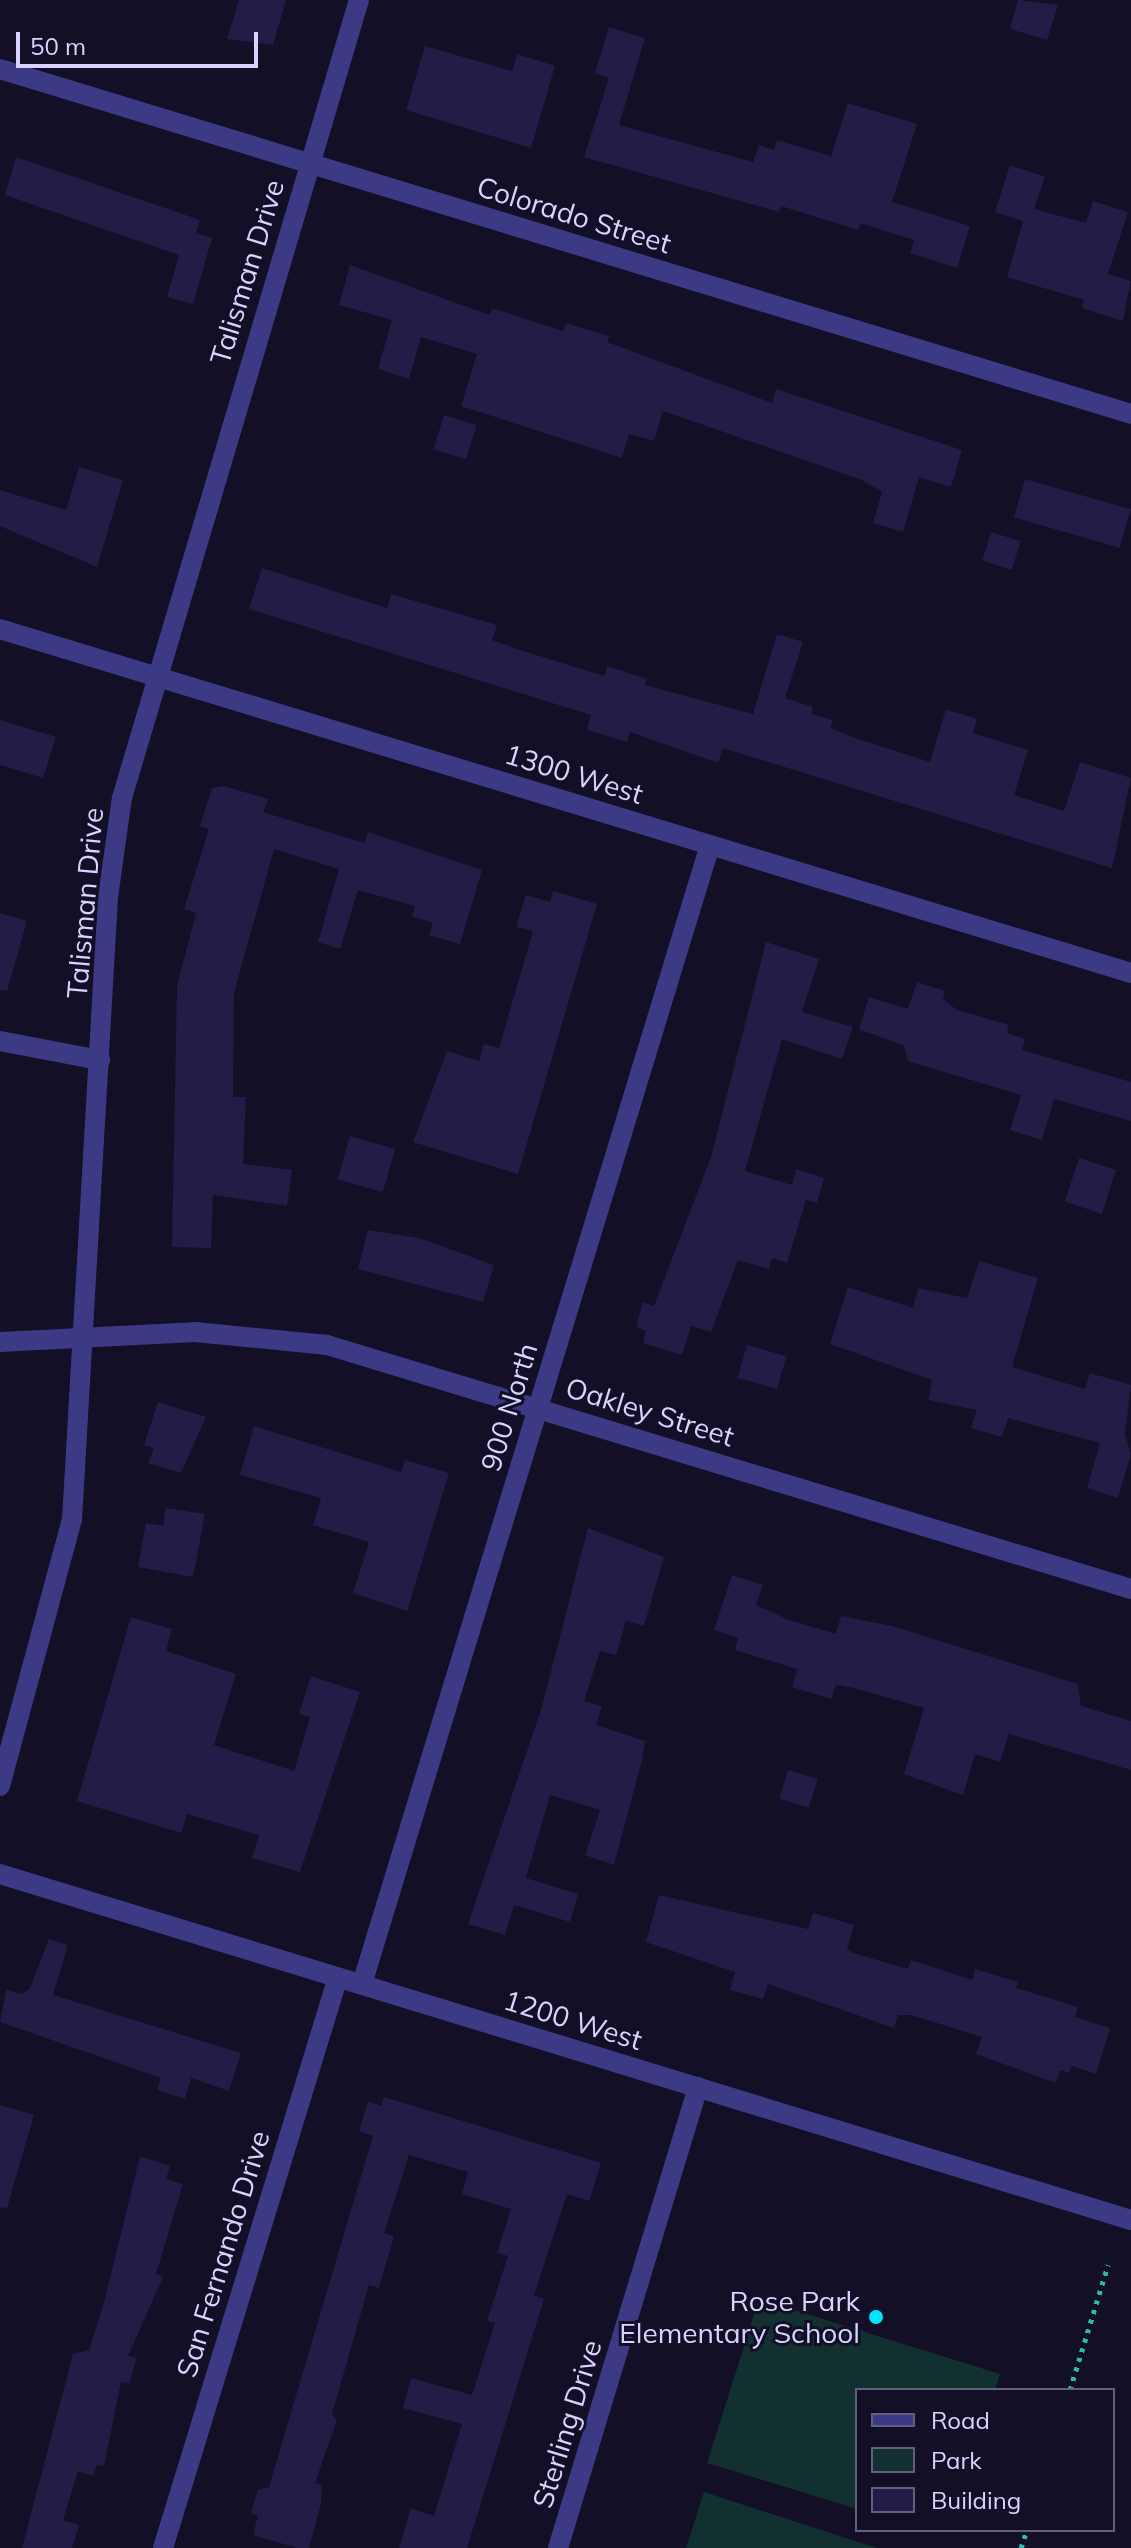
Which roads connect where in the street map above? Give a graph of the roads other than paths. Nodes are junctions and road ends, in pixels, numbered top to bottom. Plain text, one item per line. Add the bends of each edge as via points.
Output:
1 (359, 0) edge
2 (0, 69) edge
3 (309, 164) junction
4 (1131, 414) edge
5 (0, 629) edge
6 (155, 676) junction
7 (710, 845) junction
8 (1131, 973) edge
9 (0, 1041) edge
10 (100, 1060) junction
11 (84, 1337) junction
12 (0, 1342) edge
13 (538, 1407) junction
14 (1131, 1589) edge
15 (0, 1786) edge
16 (0, 1874) edge
17 (338, 1977) junction
18 (362, 1984) junction
19 (698, 2087) junction
20 (1131, 2220) edge
21 (163, 2548) edge
22 (558, 2548) edge

1 - 3 street, Talisman Drive
2 - 3 street, Colorado Street
3 - 4 street, Colorado Street
3 - 6 street, Talisman Drive
5 - 6 street, 1300 West
6 - 7 street, 1300 West
6 - 10 street, Talisman Drive via 113,847
7 - 8 street, 1300 West
7 - 13 street, 900 North
9 - 10 street
10 - 11 street, Talisman Drive
11 - 12 street, Oakley Street
11 - 13 street, Oakley Street via 284,1338 370,1355
11 - 15 street, Talisman Drive via 65,1561
13 - 14 street, Oakley Street
13 - 18 street, 900 North
16 - 17 street, 1200 West
17 - 18 street, 1200 West
17 - 21 street, San Fernando Drive
18 - 19 street, 1200 West
19 - 20 street, 1200 West
19 - 22 street, Sterling Drive

